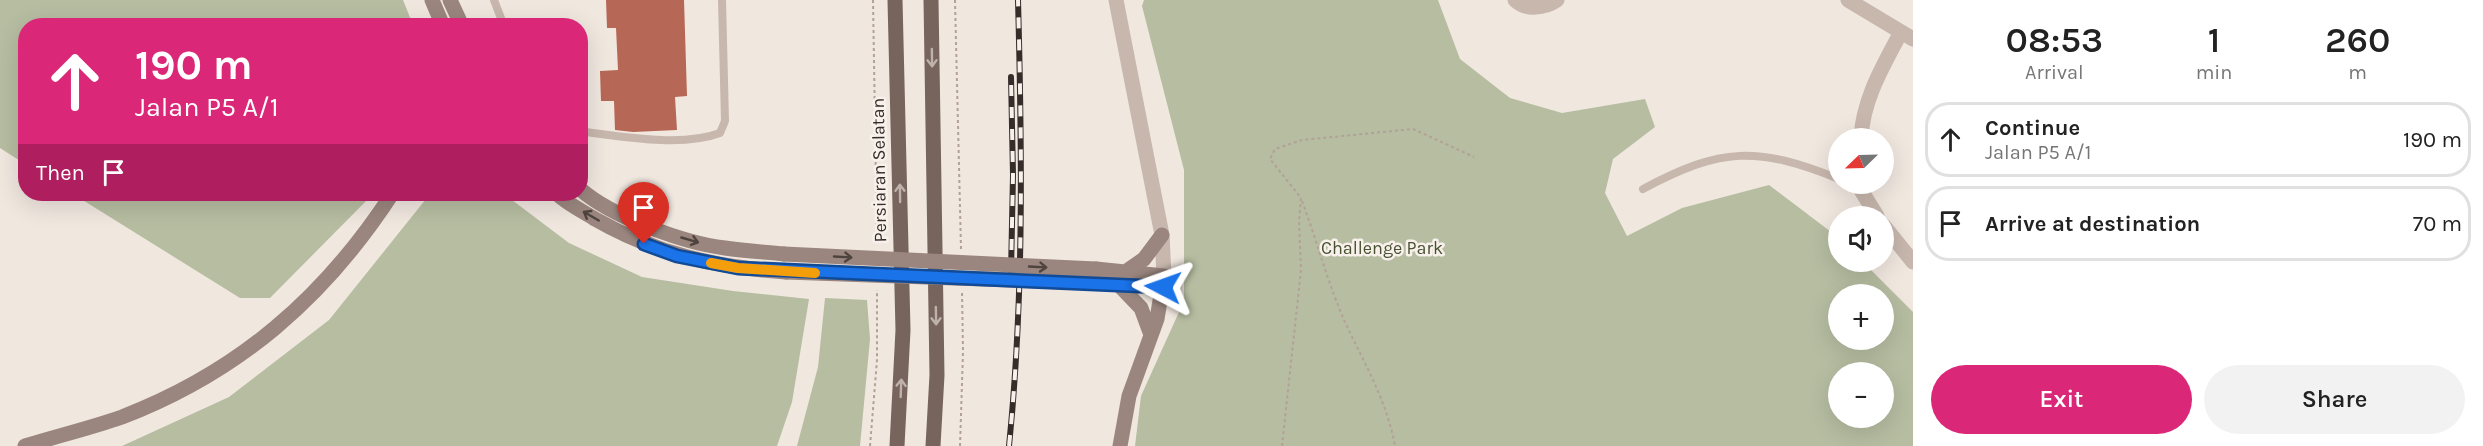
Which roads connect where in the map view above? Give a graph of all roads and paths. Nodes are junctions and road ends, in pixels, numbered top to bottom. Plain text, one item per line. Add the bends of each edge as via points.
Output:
1 (432, 0) edge
2 (450, 0) edge
3 (494, 0) edge
4 (722, 0) edge
5 (873, 0) edge
6 (895, 0) edge
7 (931, 0) edge
8 (955, 0) edge
9 (1116, 0) edge
10 (1515, 0) edge
11 (1557, 0) edge
12 (1848, 0) edge
13 (440, 18) edge
14 (458, 18) edge
15 (501, 18) edge
16 (1907, 36) edge
17 (1862, 128) edge
18 (588, 132) edge
19 (1474, 158) dead end
20 (1828, 175) edge
21 (1643, 189) dead end
22 (588, 194) edge
23 (1301, 198) junction
24 (387, 201) edge
25 (564, 201) edge
26 (1162, 235) junction
27 (1894, 238) edge
28 (877, 246) dead end
29 (961, 258) dead end
30 (1913, 262) edge
31 (1094, 276) junction
32 (1121, 278) junction
33 (877, 280) dead end
34 (962, 282) dead end
35 (1163, 282) junction
36 (1151, 335) junction
37 (25, 446) edge
38 (870, 446) edge
39 (897, 446) edge
40 (933, 446) edge
41 (960, 446) edge
42 (1120, 446) edge
43 (1282, 446) edge
44 (1395, 446) edge

1 - 13 street
2 - 14 street
3 - 15 lane
4 - 18 lane via 725,121 720,134 709,138 651,140
5 - 28 path
39 -> 6 main road, Persiaran Selatan via 903,330
7 -> 40 main road via 937,375
8 - 29 path
9 - 26 street
10 - 11 street via 1536,8
12 - 16 street
16 - 17 street via 1874,84
19 - 23 path via 1413,129 1302,140 1275,149 1270,159
20 - 21 lane via 1781,159 1745,154 1709,159
22 -> 31 street, bridge via 623,216 723,248
23 - 43 path via 1301,270
23 - 44 path via 1345,322 1370,370
24 - 37 street via 334,273 284,323 228,363 167,398
31 -> 25 street, bridge via 738,268 677,256 644,244
26 - 32 street via 1144,259
26 - 35 street
27 - 30 street
31 - 32 street
32 - 35 street
32 - 36 street via 1141,308
33 - 38 path via 877,360
34 - 41 path
35 - 36 street
36 - 42 street via 1129,396

